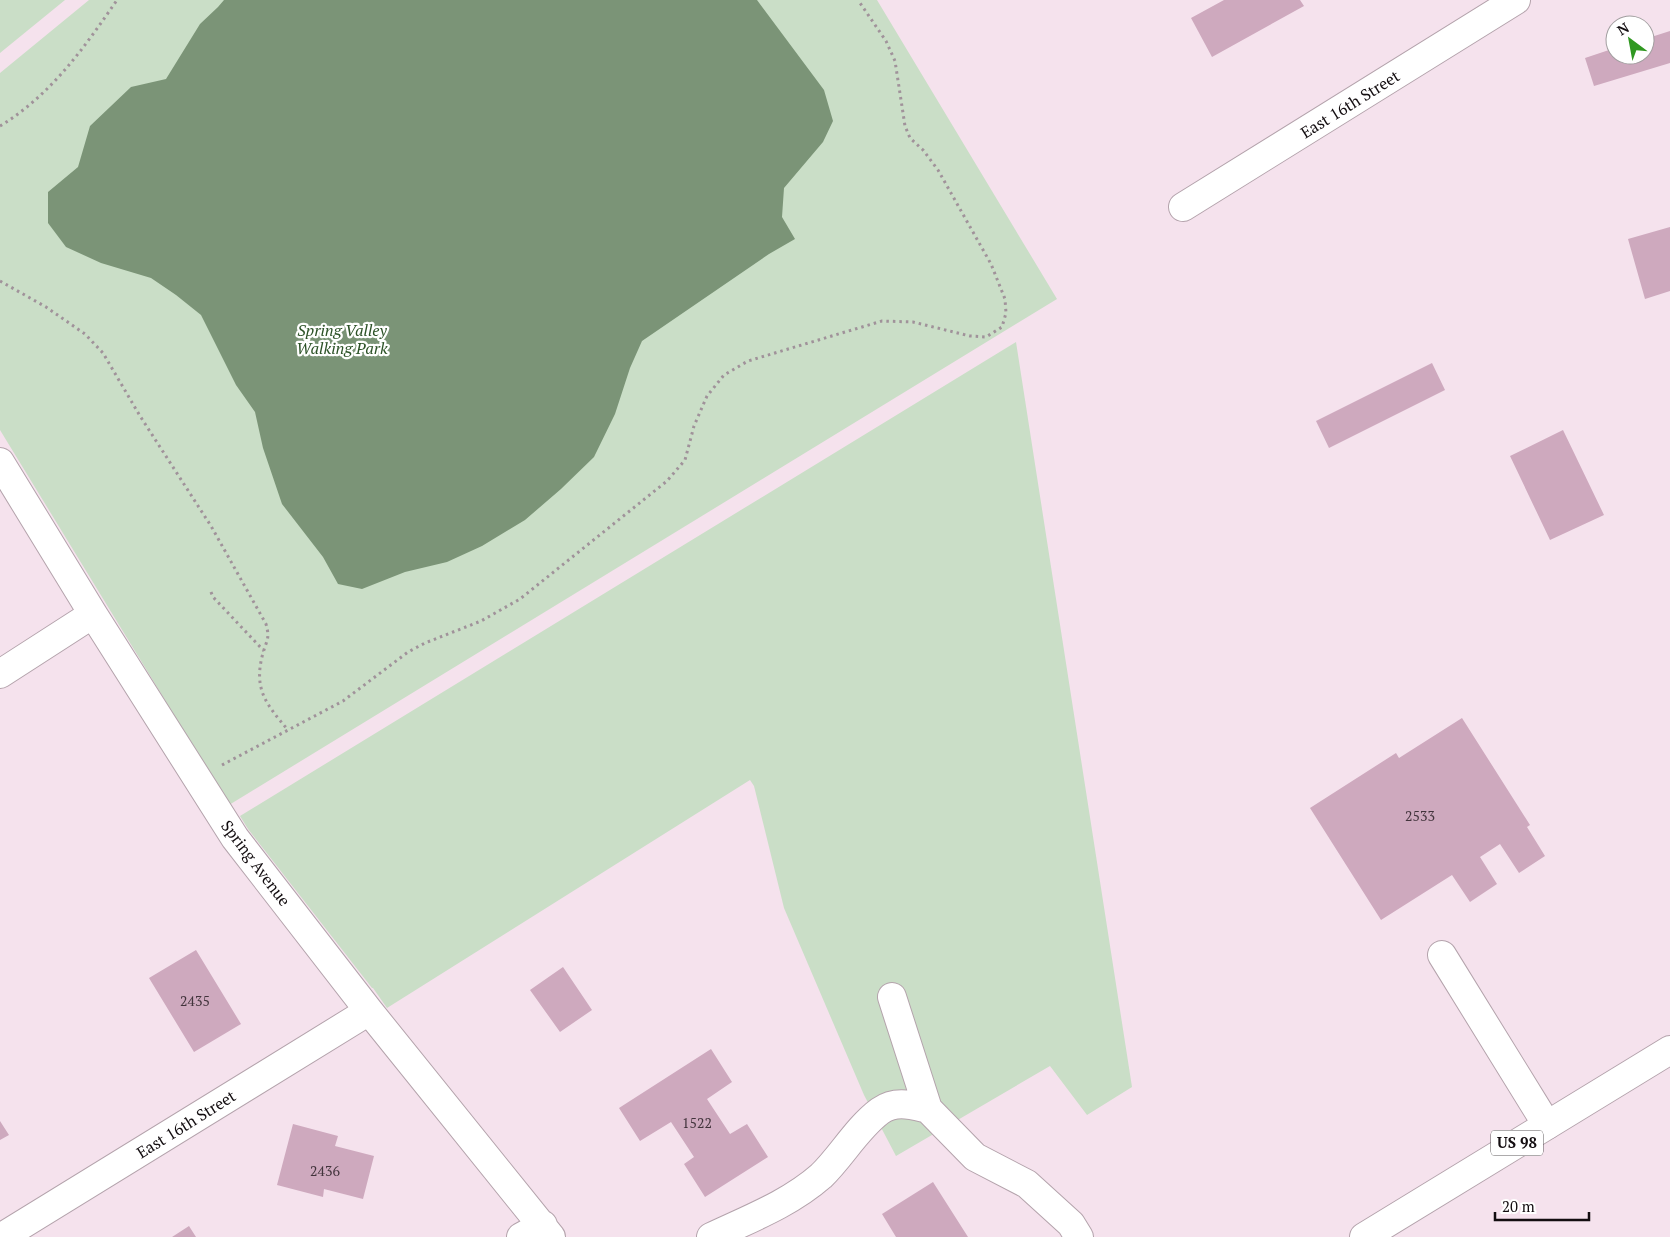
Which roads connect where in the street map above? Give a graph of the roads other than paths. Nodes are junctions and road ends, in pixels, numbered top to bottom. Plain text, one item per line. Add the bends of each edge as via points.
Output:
1 (1516, 0) edge
2 (1183, 207) dead end
3 (0, 462) edge
4 (94, 614) junction
5 (0, 674) edge
6 (1442, 955) dead end
7 (892, 997) dead end
8 (370, 1011) junction
9 (1670, 1050) edge
10 (928, 1109) junction
11 (1547, 1125) junction
12 (742, 1230) edge
13 (538, 1233) edge
14 (2, 1237) edge
15 (711, 1237) edge
16 (1079, 1237) edge
17 (1364, 1237) edge

1 - 2 street, East 16th Street
3 - 4 street, Spring Avenue
4 - 5 street
4 - 8 street, Spring Avenue via 235,838
6 - 11 street
7 - 10 street
8 - 13 street, Spring Avenue
8 - 14 street, East 16th Street
9 - 11 street, US 98
10 - 12 street via 902,1103 881,1110 822,1175
10 - 16 street via 976,1157 1027,1184 1071,1224
11 - 17 street, US 98
12 - 15 street

